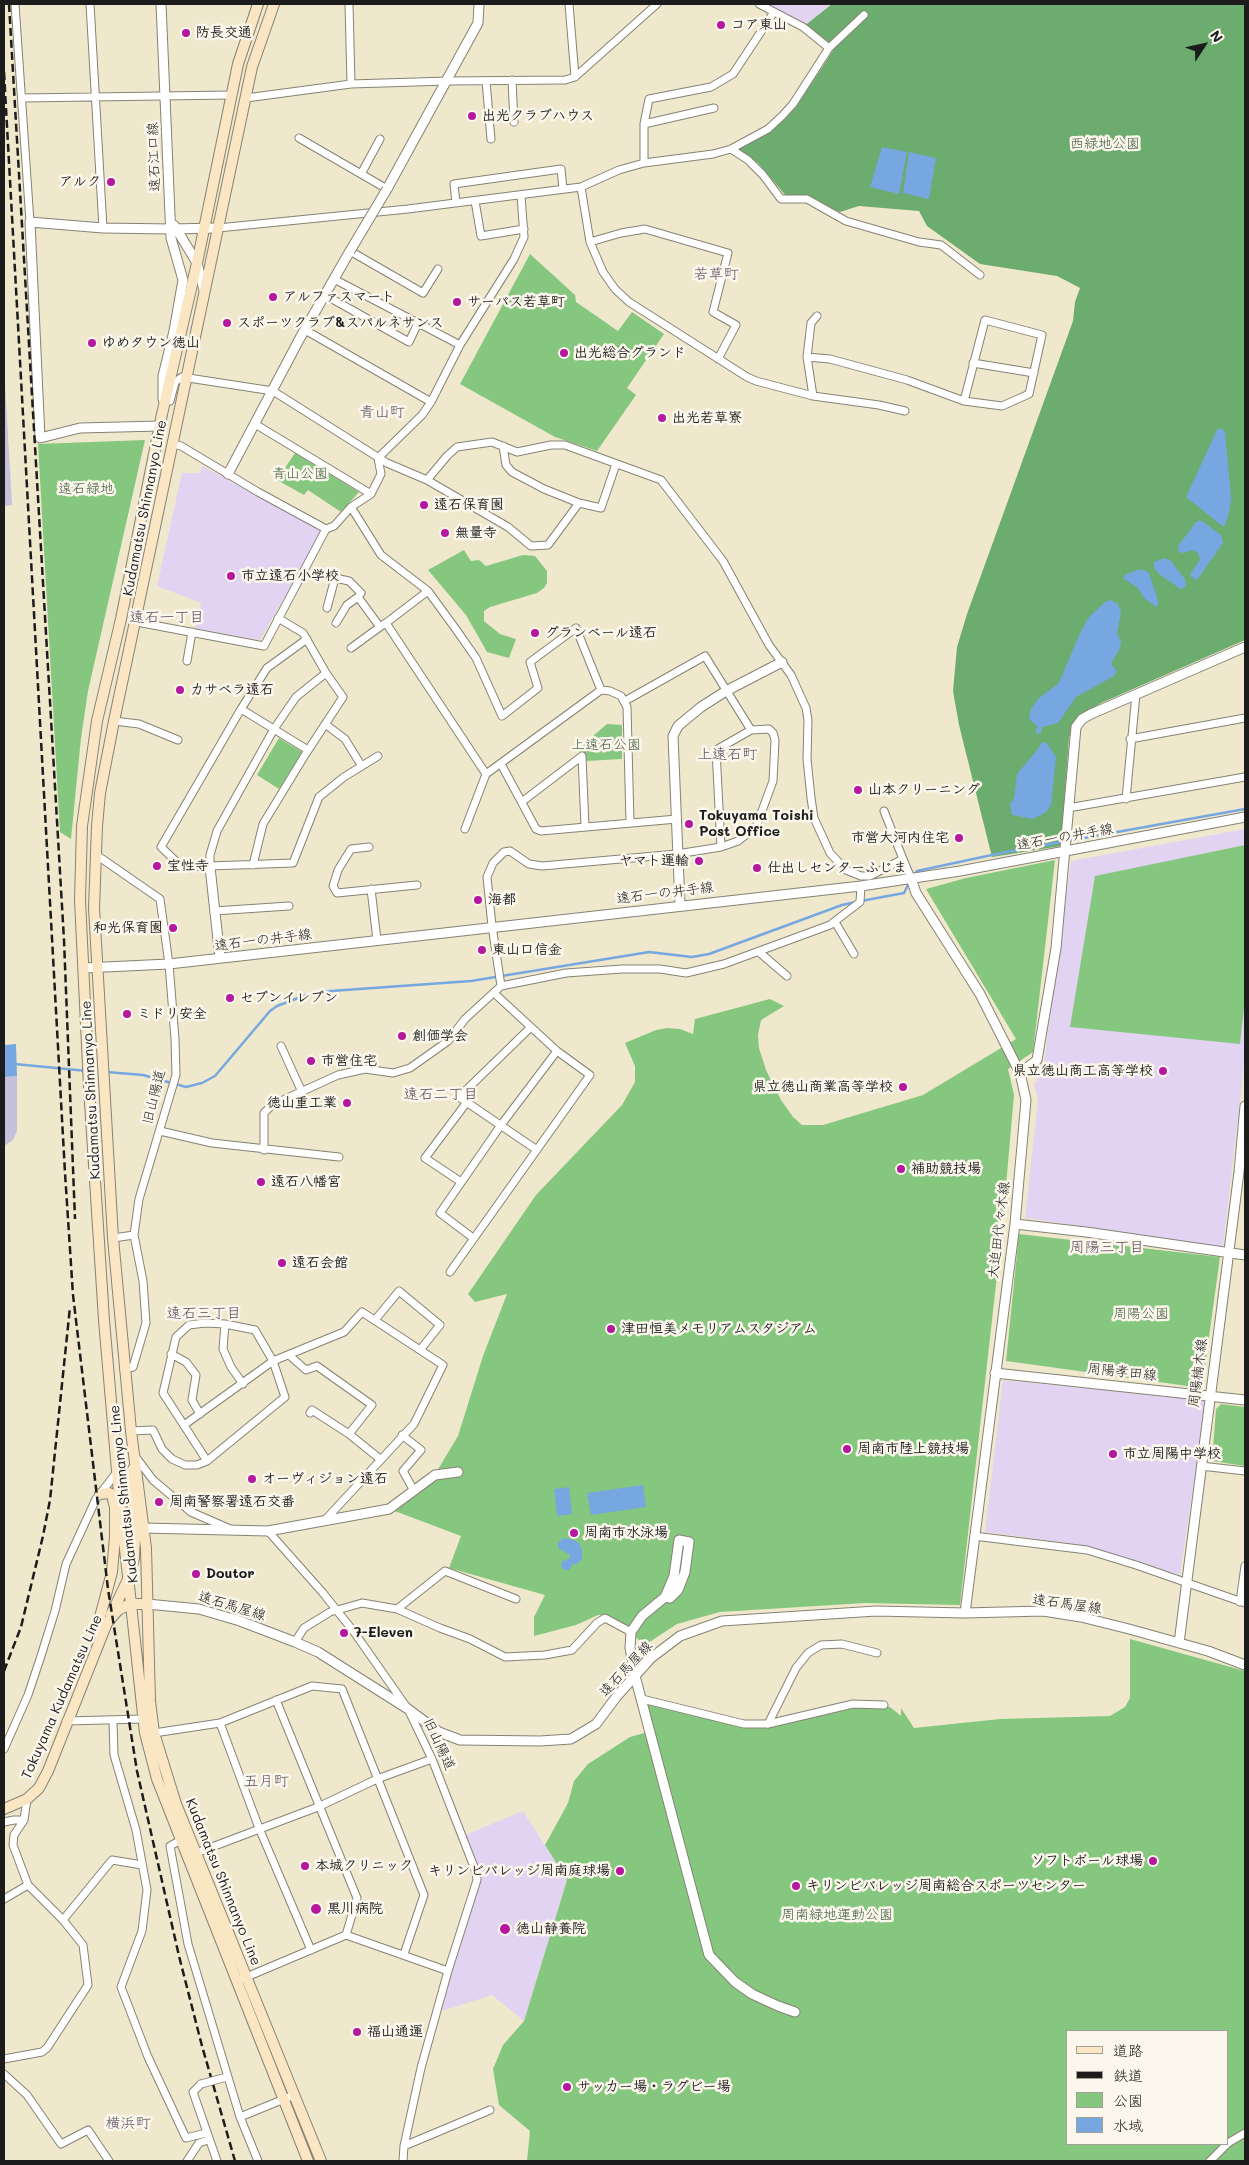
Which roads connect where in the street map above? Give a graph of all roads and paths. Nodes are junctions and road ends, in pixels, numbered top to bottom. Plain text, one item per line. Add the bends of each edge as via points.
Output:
1 (15, 4) edge
2 (90, 4) edge
3 (161, 4) edge
4 (258, 4) edge
5 (274, 4) edge
6 (348, 4) edge
7 (479, 4) edge
8 (569, 4) edge
9 (657, 4) edge
10 (759, 4) edge
11 (774, 12) junction
12 (864, 15) dead end
13 (829, 48) junction
14 (575, 77) junction
15 (486, 80) junction
16 (512, 80) junction
17 (448, 81) junction
18 (351, 84) junction
19 (165, 95) junction
20 (231, 95) junction
21 (95, 96) junction
22 (22, 98) junction
23 (246, 98) junction
24 (714, 108) dead end
25 (514, 122) dead end
26 (644, 124) junction
27 (299, 138) dead end
28 (380, 139) dead end
29 (491, 139) dead end
30 (731, 149) junction
31 (644, 163) junction
32 (361, 174) junction
33 (581, 187) junction
34 (388, 189) junction
35 (564, 189) junction
36 (521, 195) junction
37 (475, 201) junction
38 (456, 203) junction
39 (30, 222) junction
40 (103, 228) junction
41 (218, 228) junction
42 (174, 229) junction
43 (524, 229) junction
44 (204, 230) junction
45 (590, 242) junction
46 (350, 251) junction
47 (197, 263) junction
48 (438, 269) dead end
49 (980, 275) dead end
50 (334, 279) junction
51 (325, 295) junction
52 (203, 301) junction
53 (817, 316) dead end
54 (418, 323) junction
55 (305, 330) junction
56 (460, 345) junction
57 (808, 357) junction
58 (718, 359) junction
59 (973, 363) junction
60 (1034, 373) junction
61 (186, 377) junction
62 (273, 391) junction
63 (813, 396) junction
64 (964, 401) junction
65 (431, 402) junction
66 (905, 411) dead end
67 (162, 414) junction
68 (255, 424) junction
69 (160, 426) junction
70 (173, 444) junction
71 (503, 446) junction
72 (378, 458) junction
73 (616, 464) junction
74 (228, 474) junction
75 (427, 480) junction
76 (370, 494) junction
77 (580, 503) junction
78 (351, 507) junction
79 (326, 529) junction
80 (428, 591) junction
81 (358, 597) junction
82 (327, 608) dead end
83 (278, 618) junction
84 (137, 622) junction
85 (336, 623) dead end
86 (383, 625) junction
87 (192, 632) junction
88 (307, 639) junction
89 (1245, 647) edge
90 (351, 648) dead end
91 (187, 660) dead end
92 (782, 662) junction
93 (326, 674) junction
94 (600, 690) junction
95 (726, 692) junction
96 (1136, 694) junction
97 (625, 700) junction
98 (241, 709) junction
99 (1245, 718) edge
100 (114, 721) junction
101 (325, 724) junction
102 (274, 729) junction
103 (751, 730) junction
104 (178, 740) dead end
105 (1130, 740) junction
106 (308, 750) junction
107 (378, 756) dead end
108 (362, 764) junction
109 (501, 764) junction
110 (486, 774) junction
111 (1245, 777) edge
112 (1126, 800) junction
113 (523, 801) junction
114 (1068, 808) junction
115 (884, 811) dead end
116 (1245, 817) edge
117 (676, 819) junction
118 (630, 822) junction
119 (585, 826) junction
120 (465, 828) dead end
121 (369, 847) dead end
122 (721, 847) junction
123 (1065, 852) junction
124 (95, 854) junction
125 (677, 854) junction
126 (903, 858) junction
127 (253, 865) junction
128 (210, 867) junction
129 (910, 878) junction
130 (416, 885) dead end
131 (861, 886) junction
132 (371, 889) junction
133 (680, 905) junction
134 (289, 906) dead end
135 (214, 911) junction
136 (835, 922) junction
137 (492, 926) junction
138 (377, 940) junction
139 (759, 952) junction
140 (854, 954) dead end
141 (220, 958) junction
142 (169, 964) junction
143 (84, 968) junction
144 (98, 968) junction
145 (787, 976) dead end
146 (500, 986) junction
147 (494, 993) junction
148 (531, 1027) junction
149 (281, 1046) dead end
150 (557, 1051) junction
151 (1020, 1073) junction
152 (301, 1090) junction
153 (467, 1102) junction
154 (1245, 1106) edge
155 (501, 1125) junction
156 (160, 1131) junction
157 (264, 1150) junction
158 (537, 1150) junction
159 (339, 1157) dead end
160 (1242, 1173) edge
161 (461, 1182) junction
162 (1015, 1224) junction
163 (134, 1235) junction
164 (113, 1238) junction
165 (473, 1238) junction
166 (1227, 1253) junction
167 (1245, 1255) edge
168 (450, 1272) dead end
169 (375, 1320) junction
170 (225, 1324) junction
171 (420, 1350) junction
172 (171, 1354) junction
173 (288, 1355) junction
174 (273, 1361) junction
175 (124, 1369) junction
176 (996, 1373) junction
177 (243, 1384) junction
178 (1210, 1396) junction
179 (1245, 1400) edge
180 (310, 1413) dead end
181 (200, 1414) junction
182 (184, 1425) junction
183 (131, 1430) junction
184 (349, 1434) junction
185 (402, 1435) junction
186 (135, 1456) junction
187 (380, 1459) junction
188 (207, 1461) junction
189 (1201, 1466) junction
190 (1245, 1471) edge
191 (117, 1472) junction
192 (458, 1472) dead end
193 (414, 1491) junction
194 (100, 1494) junction
195 (119, 1494) junction
196 (114, 1504) junction
197 (326, 1519) junction
198 (143, 1528) junction
199 (232, 1530) junction
200 (268, 1531) junction
201 (974, 1536) junction
202 (1245, 1566) edge
203 (129, 1577) junction
204 (1186, 1584) junction
205 (665, 1598) junction
206 (516, 1599) dead end
207 (1243, 1603) edge
208 (130, 1604) junction
209 (148, 1604) junction
210 (397, 1609) junction
211 (336, 1610) junction
212 (965, 1613) junction
213 (107, 1623) junction
214 (632, 1632) junction
215 (296, 1642) junction
216 (1179, 1643) junction
217 (878, 1653) dead end
218 (1245, 1665) edge
219 (635, 1676) junction
220 (276, 1700) junction
221 (642, 1700) junction
222 (884, 1705) dead end
223 (72, 1706) junction
224 (408, 1709) junction
225 (143, 1719) junction
226 (66, 1721) junction
227 (113, 1721) junction
228 (220, 1722) junction
229 (768, 1724) junction
230 (154, 1733) junction
231 (4, 1749) edge
232 (432, 1759) junction
233 (377, 1779) junction
234 (27, 1799) junction
235 (318, 1807) junction
236 (4, 1809) edge
237 (24, 1820) junction
238 (4, 1822) edge
239 (259, 1828) junction
240 (181, 1840) junction
241 (196, 1853) junction
242 (142, 1865) junction
243 (28, 1885) junction
244 (4, 1899) edge
245 (62, 1920) junction
246 (346, 1935) junction
247 (311, 1950) junction
248 (404, 1954) junction
249 (448, 1971) junction
250 (242, 1979) junction
251 (796, 2012) dead end
252 (4, 2059) edge
253 (4, 2074) edge
254 (226, 2077) junction
255 (294, 2095) junction
256 (282, 2099) junction
257 (490, 2110) dead end
258 (240, 2117) junction
259 (1245, 2133) edge
260 (207, 2136) junction
261 (1229, 2143) edge
262 (1226, 2145) edge
263 (404, 2146) junction
264 (109, 2161) edge
265 (187, 2161) edge
266 (217, 2161) edge
267 (258, 2161) edge
268 (308, 2161) edge
269 (321, 2161) edge
270 (403, 2161) edge
271 (1210, 2161) edge

1 - 22 street
2 - 21 street
3 - 19 street, 遠石江口線
4 - 20 main road, Kudamatsu Shinnanyo Line
5 - 23 main road, Kudamatsu Shinnanyo Line via 252,67
6 - 18 street
7 - 17 street via 478,23
8 - 14 street
9 - 14 street
10 - 11 street
11 - 13 street via 803,26
11 - 26 street via 733,74 711,87 649,99
12 - 13 street
13 - 30 street via 782,116 768,129
14 - 16 street via 565,80
15 - 16 street
15 - 17 street
15 - 29 street
16 - 25 street
17 - 18 street
17 - 34 street
18 - 23 street
19 - 20 street
19 - 21 street
19 - 42 street, 遠石江口線 via 170,218
20 - 44 main road, Kudamatsu Shinnanyo Line
21 - 22 street
21 - 40 street
22 - 39 street
23 - 41 main road, Kudamatsu Shinnanyo Line
24 - 26 street
26 - 31 street
27 - 32 street
28 - 32 street
30 - 31 street
30 - 49 street via 748,160 781,199 807,199 846,221 919,242 942,245
31 - 33 street
32 - 34 street
33 - 35 street
33 - 45 street
34 - 46 street, bridge
35 - 36 street
35 - 38 street via 561,169 454,184
36 - 37 street
36 - 43 street
37 - 38 street
37 - 43 street via 481,236
38 - 41 street
39 - 40 street
39 - 69 street via 40,438 80,428
40 - 42 street
41 - 44 street
41 - 52 main road, Kudamatsu Shinnanyo Line
42 - 44 street
42 - 47 street
42 - 67 street, 遠石江口線 via 172,245 183,280 163,376
43 - 56 street via 524,237 514,259
44 - 47 main road, Kudamatsu Shinnanyo Line
45 - 58 street via 603,272 629,302
45 - 58 street via 645,229 728,253 713,312 736,325
46 - 48 street via 423,294
46 - 50 street
47 - 52 street via 203,284
47 - 67 main road, Kudamatsu Shinnanyo Line
50 - 51 street
50 - 54 street
51 - 54 street via 409,342
51 - 55 street
52 - 61 main road, Kudamatsu Shinnanyo Line
53 - 57 street via 810,323
54 - 56 street
55 - 62 street
55 - 65 street
56 - 65 street
57 - 63 street
57 - 64 street via 830,359 900,377
58 - 63 street via 756,381
59 - 60 street
59 - 60 street via 985,320 1042,335
59 - 64 street
60 - 64 street via 1029,394 1002,406
61 - 62 street
61 - 67 street via 175,382 169,405
61 - 70 main road, Kudamatsu Shinnanyo Line
62 - 68 street
62 - 72 street
63 - 66 street
65 - 72 street
67 - 69 main road, Kudamatsu Shinnanyo Line
68 - 74 street
68 - 76 street
69 - 143 main road, Kudamatsu Shinnanyo Line via 98,721 82,826 80,900
70 - 74 street
70 - 84 main road, Kudamatsu Shinnanyo Line
71 - 73 street via 517,452 565,445
71 - 75 street via 492,442 458,447
71 - 77 street via 506,465 512,472
72 - 75 street
72 - 76 street via 382,474
73 - 77 street via 601,508
73 - 92 street via 661,480 723,562 769,645
74 - 79 street
75 - 77 street via 508,527 531,546 548,545
76 - 78 street
78 - 79 street via 334,526
78 - 80 street via 381,555
79 - 83 street
80 - 86 street
80 - 94 street via 476,658 502,716 538,688 530,662 576,628
81 - 82 street via 361,593 348,581 335,578
81 - 85 street via 347,605
81 - 86 street
83 - 87 street via 264,646
83 - 88 street via 303,633
84 - 87 street
84 - 100 main road, Kudamatsu Shinnanyo Line
86 - 90 street
86 - 110 street
87 - 91 street
88 - 93 street
88 - 98 street via 267,668
89 - 96 street
92 - 95 street
92 - 126 street via 806,708 807,759 814,818 830,853 846,870 862,876 870,876
93 - 101 street via 343,697
93 - 102 street via 296,697
94 - 97 street via 610,691
94 - 109 street
95 - 97 street via 705,656
95 - 103 street
95 - 117 street via 687,718 673,736
96 - 105 street
96 - 114 street via 1082,719 1076,727
97 - 118 street
98 - 102 street
98 - 128 street via 161,848 182,867
99 - 105 street
100 - 104 street via 139,724
100 - 124 main road, Kudamatsu Shinnanyo Line via 100,793
101 - 106 street
101 - 108 street via 345,739
102 - 106 street
102 - 128 street via 217,831
103 - 122 street via 716,750
103 - 122 street via 769,729 774,733 773,781 756,828 738,841
105 - 112 street
106 - 127 street via 263,824
107 - 108 street
108 - 127 street via 319,798 293,864
109 - 110 street
109 - 113 street
110 - 120 street
111 - 112 street
112 - 114 street
113 - 119 street via 536,829 541,832
113 - 119 street via 582,756
114 - 123 street
115 - 126 street
116 - 123 street, 遠石一の井手線
117 - 118 street
117 - 125 street
118 - 119 street
121 - 132 street via 351,850 338,870 333,886 337,893
122 - 125 street
123 - 129 street, 遠石一の井手線
123 - 151 street via 1056,948 1037,1060
124 - 142 street, 旧山陽道 via 160,899
124 - 144 main road, Kudamatsu Shinnanyo Line
125 - 133 street
125 - 137 street via 542,866 529,864 510,851 504,852 493,863 487,877
126 - 129 street
127 - 128 street
128 - 135 street
129 - 131 street, 遠石一の井手線
129 - 151 street, 大迫田代々木線 via 916,893 980,994
130 - 132 street
131 - 133 street, 遠石一の井手線
131 - 136 street via 860,902
132 - 138 street
133 - 137 street, 遠石一の井手線
134 - 135 street
135 - 141 street
136 - 139 street
136 - 140 street
137 - 138 street, 遠石一の井手線
137 - 146 street
138 - 141 street, 遠石一の井手線
139 - 145 street
139 - 146 street via 686,973 622,969 566,973
141 - 142 street, 遠石一の井手線
142 - 144 street, 遠石一の井手線
142 - 156 street, 旧山陽道 via 176,1074
143 - 144 street, 遠石一の井手線
143 - 191 main road, Kudamatsu Shinnanyo Line via 104,1320
144 - 164 main road, Kudamatsu Shinnanyo Line
146 - 147 street
147 - 148 street
147 - 152 street via 465,1019 448,1041 410,1068 393,1073 365,1069 338,1075
148 - 150 street
148 - 153 street via 459,1097
149 - 152 street
150 - 155 street
150 - 158 street via 590,1075
151 - 162 street, 大迫田代々木線 via 1026,1100
152 - 157 street via 272,1105 264,1113
153 - 155 street
153 - 161 street via 425,1158
154 - 160 street, 周陽楠木線
155 - 158 street
155 - 161 street
156 - 157 street
156 - 163 street, 旧山陽道 via 139,1198
157 - 159 street
158 - 165 street
160 - 166 street, 周陽楠木線
161 - 165 street via 440,1213
162 - 166 street
162 - 176 street, 大迫田代々木線
163 - 164 street
163 - 175 street, 旧山陽道 via 143,1280 146,1323 133,1367
164 - 175 main road, Kudamatsu Shinnanyo Line
165 - 168 street
166 - 167 street
166 - 178 street, 周陽楠木線
169 - 171 street
169 - 171 street via 399,1291 440,1325
169 - 173 street via 362,1312 344,1332
170 - 172 street via 189,1325 176,1337
170 - 174 street via 255,1330
170 - 177 street via 223,1348
171 - 185 street via 443,1365 414,1424
172 - 181 street via 186,1362 196,1374 192,1400
172 - 182 street via 163,1393
173 - 174 street
173 - 184 street via 306,1370 317,1366 372,1405
174 - 177 street
174 - 188 street via 285,1397
175 - 183 main road, Kudamatsu Shinnanyo Line
176 - 178 street, 周陽孝田線
176 - 201 street, 大迫田代々木線
177 - 181 street
178 - 179 street, 周陽孝田線
178 - 189 street, 周陽楠木線
180 - 184 street via 312,1410
181 - 182 street
182 - 188 street
183 - 186 main road, Kudamatsu Shinnanyo Line
183 - 188 street via 153,1430 162,1449 185,1465
184 - 187 street
185 - 187 street
185 - 193 street via 420,1450 403,1471
186 - 198 main road, Kudamatsu Shinnanyo Line
186 - 199 street via 153,1480 191,1512
186 - 203 main road via 130,1485 134,1558
187 - 197 street
189 - 190 street
189 - 204 street, 周陽楠木線
191 - 194 street
191 - 195 main road, Kudamatsu Shinnanyo Line
192 - 193 street via 434,1475
193 - 197 street via 389,1509
194 - 196 main road via 112,1495
194 - 231 street via 66,1564 55,1611 28,1695
195 - 196 main road
195 - 203 main road, Kudamatsu Shinnanyo Line
196 - 223 main road via 116,1537 112,1572 100,1621 75,1687
197 - 200 street
198 - 199 street
198 - 209 main road, Kudamatsu Shinnanyo Line
199 - 200 street
200 - 211 street, 旧山陽道
201 - 204 street via 1087,1550
201 - 212 street, 大迫田代々木線
202 - 207 street
203 - 208 main road, Kudamatsu Shinnanyo Line
203 - 213 main road
204 - 207 street
204 - 216 street, 周陽楠木線
205 - 205 street via 670,1598 678,1590 685,1572 689,1542 679,1540 674,1576
205 - 214 street via 642,1616
206 - 210 street via 445,1571
208 - 209 main road
208 - 213 main road, Tokuyama Kudamatsu Line via 118,1610
208 - 225 main road, Kudamatsu Shinnanyo Line
209 - 215 street, 遠石馬屋線 via 199,1609
209 - 230 main road, Kudamatsu Shinnanyo Line via 150,1701
210 - 211 street via 362,1602
210 - 214 street via 505,1657 545,1656 572,1650 597,1622 605,1618
211 - 215 street via 304,1628
211 - 224 street, 旧山陽道
212 - 216 street, 遠石馬屋線 via 1042,1612 1081,1617
212 - 219 street, 遠石馬屋線 via 876,1611 722,1621 680,1636 651,1658
213 - 223 main road, Tokuyama Kudamatsu Line
214 - 219 street via 630,1648
215 - 224 street, 遠石馬屋線 via 318,1652
216 - 218 street, 遠石馬屋線
217 - 229 street via 842,1644 822,1645 808,1653 796,1668
219 - 221 street
219 - 224 street, 遠石馬屋線 via 596,1724 571,1739 540,1742 460,1740 439,1732
220 - 228 street
220 - 233 street via 312,1686 342,1689
220 - 235 street
221 - 229 street via 744,1724
221 - 251 street via 708,1955 752,1994
222 - 229 street via 853,1704
223 - 226 main road, Tokuyama Kudamatsu Line
224 - 232 street, 旧山陽道
225 - 227 street
225 - 240 main road, Kudamatsu Shinnanyo Line via 157,1779
226 - 227 street
226 - 234 main road, Tokuyama Kudamatsu Line via 48,1771 39,1788
227 - 242 street via 114,1755 136,1830
228 - 230 street
228 - 239 street
230 - 241 main road, Kudamatsu Shinnanyo Line via 166,1778
232 - 233 street
232 - 249 street, 旧山陽道 via 469,1850 477,1880
233 - 235 street
233 - 248 street via 424,1895
234 - 236 main road, Tokuyama Kudamatsu Line
234 - 237 street
235 - 239 street
235 - 246 street via 357,1898
237 - 238 street
237 - 243 street via 14,1835 13,1845
239 - 241 street
239 - 247 street
240 - 250 main road, Kudamatsu Shinnanyo Line
240 - 254 street via 170,1846 188,1944
241 - 250 main road, Kudamatsu Shinnanyo Line
242 - 245 street via 112,1860
242 - 260 street via 147,1890 142,1930 121,1987 148,2057 186,2138
243 - 244 street
243 - 245 street
245 - 252 street via 83,1945 88,1985 47,2048 42,2052
246 - 247 street
246 - 248 street
247 - 250 street
248 - 249 street
249 - 263 street, 旧山陽道 via 421,2068
250 - 255 main road, Kudamatsu Shinnanyo Line
250 - 256 main road, Kudamatsu Shinnanyo Line
253 - 264 street via 27,2095 61,2144 88,2130
254 - 258 street
254 - 260 street, bridge via 200,2084 192,2092
255 - 256 street
255 - 269 main road, Kudamatsu Shinnanyo Line
256 - 258 street
256 - 268 main road, Kudamatsu Shinnanyo Line
257 - 263 street
258 - 267 street
259 - 261 street
260 - 265 street
260 - 266 street
262 - 271 street
263 - 270 street, 旧山陽道

